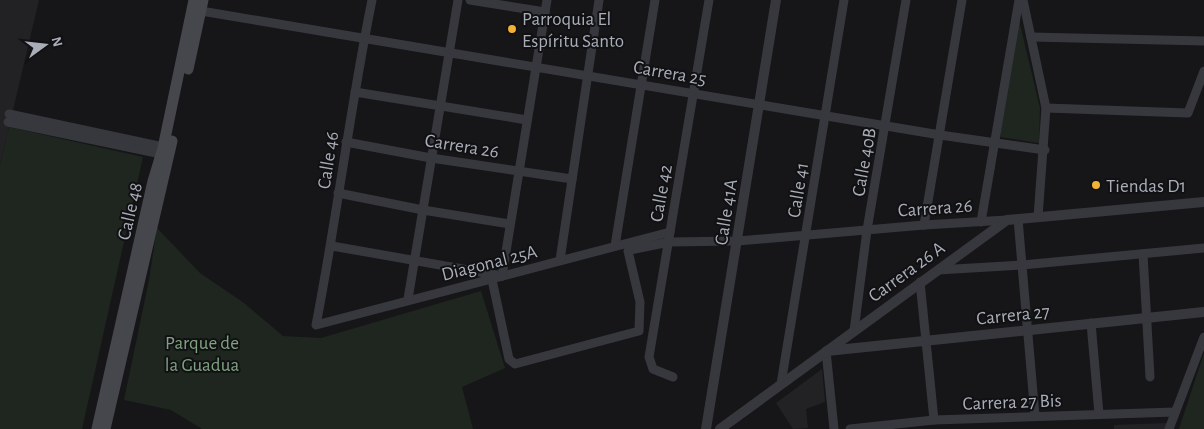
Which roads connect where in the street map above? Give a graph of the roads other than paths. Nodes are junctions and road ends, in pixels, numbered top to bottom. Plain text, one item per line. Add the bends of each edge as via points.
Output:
1 (194, 0) edge
2 (372, 0) edge
3 (458, 0) edge
4 (470, 0) edge
5 (547, 0) edge
6 (600, 0) edge
7 (655, 0) edge
8 (709, 0) edge
9 (776, 0) edge
10 (844, 0) edge
11 (906, 0) edge
12 (962, 0) edge
13 (1019, 0) edge
14 (1023, 0) edge
15 (202, 6) edge
16 (545, 12) junction
17 (1027, 18) junction
18 (1016, 19) junction
19 (1030, 37) junction
20 (364, 39) junction
21 (1204, 41) edge
22 (449, 52) junction
23 (536, 66) junction
24 (587, 75) junction
25 (1203, 77) edge
26 (641, 84) junction
27 (355, 92) junction
28 (694, 93) junction
29 (760, 104) junction
30 (440, 106) junction
31 (1046, 108) junction
32 (825, 116) junction
33 (8, 118) dead end
34 (527, 120) junction
35 (885, 126) junction
36 (940, 135) junction
37 (346, 142) junction
38 (994, 143) junction
39 (1045, 150) junction
40 (166, 151) junction
41 (431, 158) junction
42 (519, 172) junction
43 (572, 179) junction
44 (338, 193) junction
45 (1204, 202) edge
46 (423, 210) junction
47 (1038, 217) junction
48 (1018, 219) junction
49 (1007, 220) junction
50 (981, 222) junction
51 (510, 224) junction
52 (924, 225) junction
53 (868, 230) junction
54 (670, 232) junction
55 (806, 236) junction
56 (738, 241) junction
57 (669, 242) junction
58 (332, 246) junction
59 (615, 246) junction
60 (1204, 248) edge
61 (1143, 254) junction
62 (414, 259) junction
63 (560, 260) junction
64 (1022, 265) junction
65 (938, 270) junction
66 (491, 276) junction
67 (502, 276) junction
68 (920, 282) junction
69 (408, 299) junction
70 (1204, 312) edge
71 (1146, 318) junction
72 (1091, 323) junction
73 (316, 325) joint
74 (1028, 330) junction
75 (854, 331) junction
76 (1204, 337) edge
77 (926, 340) junction
78 (826, 351) junction
79 (674, 377) dead end
80 (1150, 377) dead end
81 (781, 384) junction
82 (1175, 412) junction
83 (1099, 414) junction
84 (1035, 416) junction
85 (934, 420) junction
86 (883, 426) edge
87 (97, 429) edge
88 (105, 429) edge
89 (706, 429) edge
90 (720, 429) edge
91 (834, 429) edge
92 (850, 429) edge
93 (1170, 429) edge

1 - 40 main road, Calle 48
2 - 20 street, Calle 46
3 - 22 street
4 - 16 street
5 - 16 street
6 - 24 street
7 - 26 street
8 - 28 street, Calle 42
9 - 29 street, Calle 41A
10 - 32 street, Calle 41
11 - 35 street, Calle 40B
12 - 36 street
13 - 18 street
14 - 17 street
15 - 20 street, Carrera 25
15 - 40 main road, Calle 48
16 - 23 street
17 - 18 street
17 - 19 street
18 - 38 street
19 - 21 street
19 - 31 street
20 - 22 street, Carrera 25
20 - 27 street, Calle 46
22 - 23 street, Carrera 25
22 - 30 street
23 - 24 street, Carrera 25
23 - 34 street
24 - 26 street, Carrera 25
24 - 43 street
25 - 31 street via 1188,113
26 - 28 street, Carrera 25
26 - 59 street
27 - 30 street
27 - 37 street, Calle 46
28 - 29 street, Carrera 25
28 - 54 street, Calle 42
29 - 32 street, Carrera 25
29 - 56 street, Calle 41A
30 - 34 street
30 - 41 street
31 - 39 street
32 - 35 street, Carrera 25
32 - 55 street, Calle 41
33 - 40 street
34 - 42 street
35 - 36 street, Carrera 25
35 - 53 street, Calle 40B
36 - 38 street, Carrera 25
36 - 52 street
37 - 41 street, Carrera 26
37 - 44 street, Calle 46
38 - 39 street, Carrera 25
38 - 50 street
39 - 47 street
40 - 87 main road, Calle 48
40 - 88 main road, Calle 48
41 - 42 street, Carrera 26
41 - 46 street
42 - 43 street, Carrera 26
42 - 51 street
43 - 63 street
44 - 46 street
44 - 58 street, Calle 46
45 - 47 street, Carrera 26
46 - 51 street
46 - 62 street
47 - 48 street, Carrera 26
48 - 49 street, Carrera 26
48 - 64 street
49 - 50 street, Carrera 26
49 - 65 street, Carrera 26 A
50 - 52 street, Carrera 26
51 - 67 street
52 - 53 street, Carrera 26
53 - 55 street, Carrera 26
53 - 75 street, Calle 40B
54 - 57 street, Calle 42
54 - 59 street, Diagonal 25A
55 - 56 street, Carrera 26
55 - 81 street, Calle 41
56 - 57 street, Carrera 26
56 - 89 street, Calle 41A
57 - 66 street, Carrera 26 via 628,251 640,302 638,331 515,364 509,360
57 - 79 street, Calle 42 via 649,361 653,369
58 - 62 street
58 - 73 street, Calle 46
59 - 63 street, Diagonal 25A
60 - 61 street
61 - 64 street
61 - 71 street
62 - 66 street
62 - 69 street
63 - 67 street, Diagonal 25A
64 - 65 street
64 - 74 street
65 - 68 street, Carrera 26 A
66 - 67 street, Diagonal 25A
66 - 69 street, Diagonal 25A
68 - 75 street, Carrera 26 A
68 - 77 street
69 - 73 street, Diagonal 25A
70 - 71 street, Carrera 27
71 - 72 street, Carrera 27
71 - 80 street
72 - 74 street, Carrera 27
72 - 83 street
74 - 77 street, Carrera 27
74 - 84 street
75 - 78 street, Carrera 26 A
76 - 82 street
77 - 78 street, Carrera 27
77 - 85 street
78 - 81 street, Carrera 26 A
78 - 91 street
81 - 90 street, Carrera 26 A
82 - 83 street, Carrera 27 Bis
82 - 93 street
83 - 84 street, Carrera 27 Bis
84 - 85 street, Carrera 27 Bis
85 - 86 street, Carrera 27 Bis
86 - 92 street, Carrera 27 Bis

